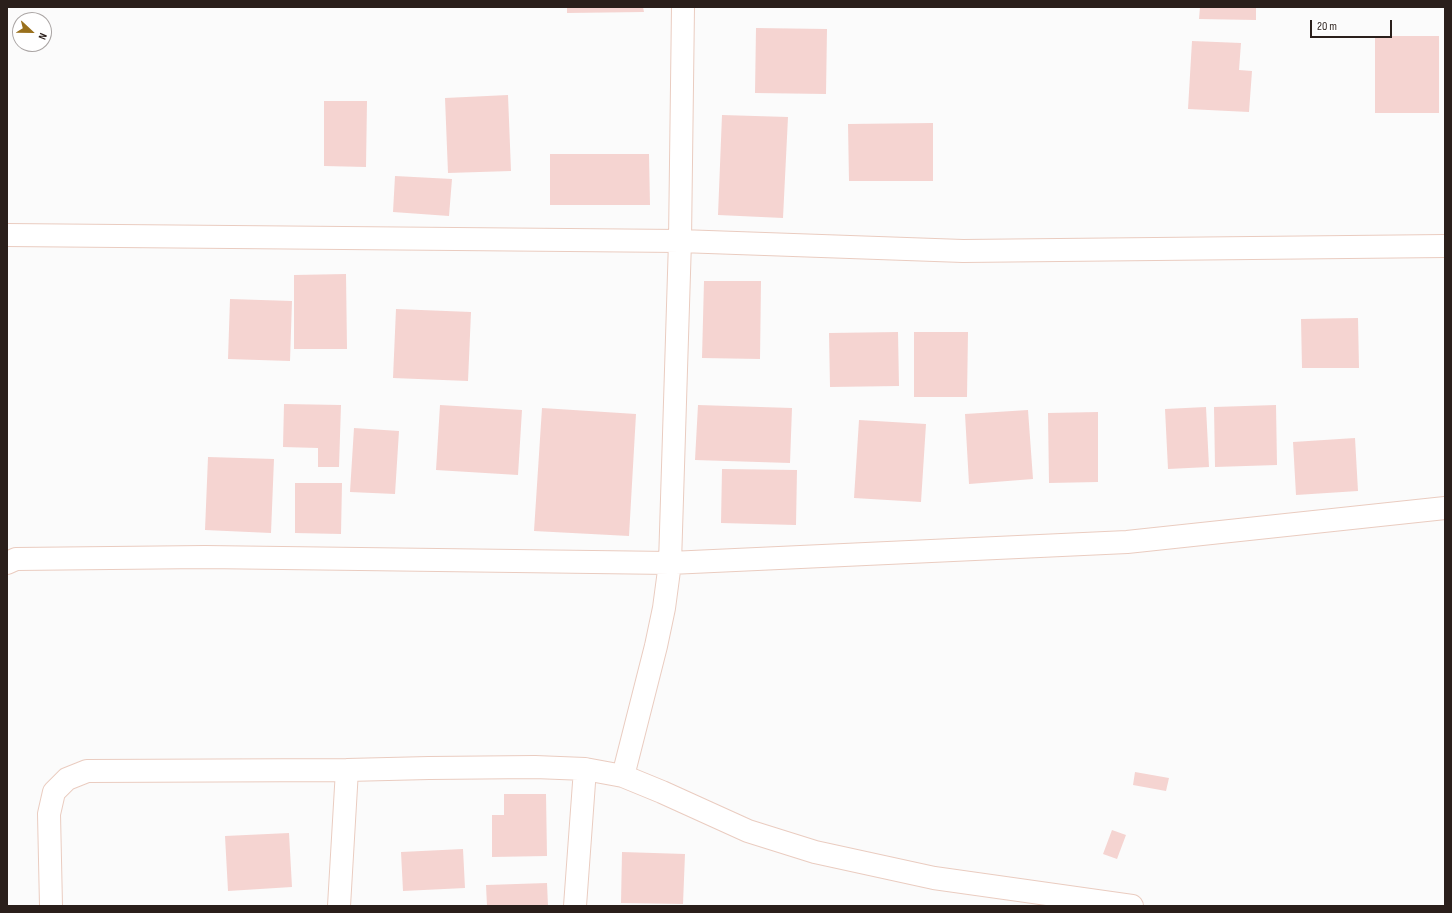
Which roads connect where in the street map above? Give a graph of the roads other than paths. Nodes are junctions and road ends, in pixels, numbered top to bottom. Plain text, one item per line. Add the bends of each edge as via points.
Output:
1 (683, 7) edge
2 (7, 235) edge
3 (680, 240) junction
4 (1445, 246) edge
5 (1445, 508) edge
6 (7, 563) edge
7 (670, 563) junction
8 (585, 769) junction
9 (347, 770) junction
10 (623, 776) junction
11 (51, 906) edge
12 (339, 906) edge
13 (575, 906) edge
14 (1132, 906) edge

1 - 3 street
2 - 3 street
3 - 4 street via 964,251
3 - 7 street
5 - 7 street via 1127,542
6 - 7 street via 16,559 205,557
7 - 10 street via 656,646
8 - 9 street via 474,767
8 - 10 street
8 - 13 street
9 - 11 street via 87,771 67,779 54,792 49,814
9 - 12 street
10 - 14 street via 748,831 815,852 934,878

